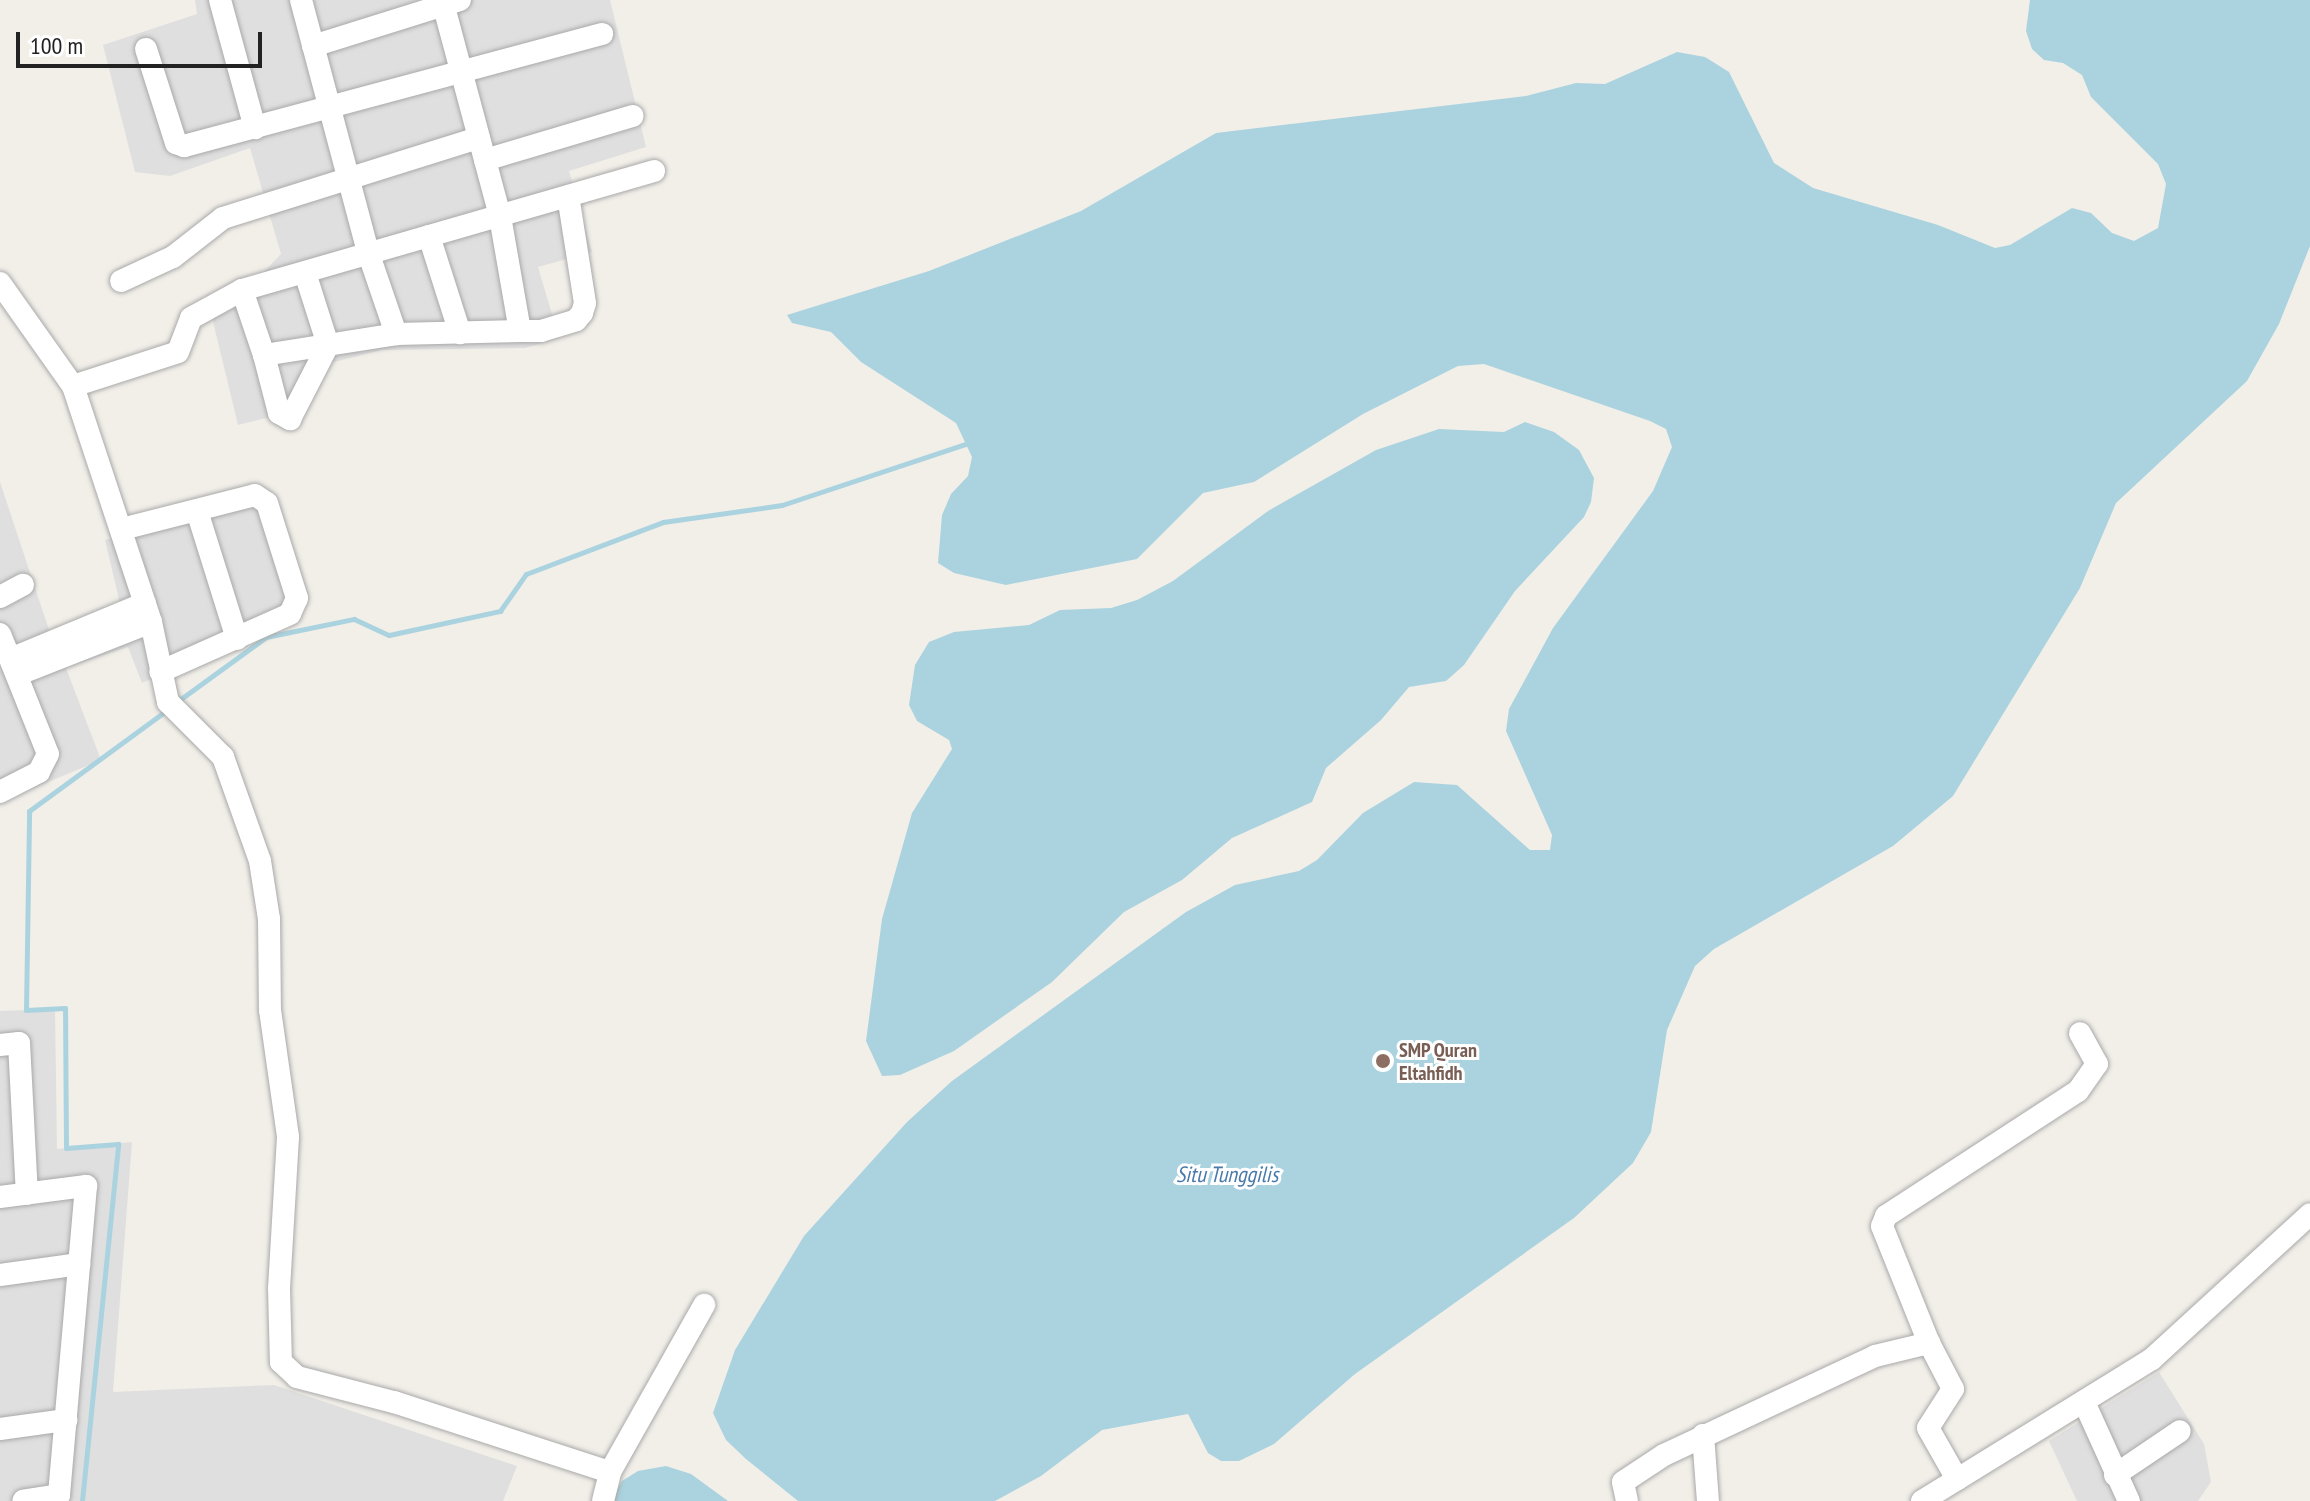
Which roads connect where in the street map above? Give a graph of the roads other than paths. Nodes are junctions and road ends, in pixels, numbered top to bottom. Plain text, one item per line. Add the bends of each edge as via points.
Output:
1 (220, 0) edge
2 (301, 0) edge
3 (448, 2) edge
4 (602, 34) dead end
5 (313, 46) junction
6 (146, 49) dead end
7 (461, 72) junction
8 (330, 107) junction
9 (633, 116) dead end
10 (255, 128) junction
11 (482, 149) junction
12 (654, 171) dead end
13 (349, 180) junction
14 (568, 196) junction
15 (500, 216) junction
16 (429, 236) junction
17 (368, 252) junction
18 (305, 273) junction
19 (121, 281) dead end
20 (0, 283) edge
21 (242, 290) junction
22 (520, 331) junction
23 (460, 333) junction
24 (396, 334) junction
25 (328, 345) junction
26 (264, 355) junction
27 (73, 386) junction
28 (197, 511) junction
29 (122, 529) junction
30 (23, 585) dead end
31 (0, 597) edge
32 (148, 612) junction
33 (0, 634) edge
34 (237, 639) junction
35 (16, 666) junction
36 (160, 672) junction
37 (0, 792) edge
38 (2080, 1033) dead end
39 (0, 1045) edge
40 (11, 1119) edge
41 (27, 1194) junction
42 (0, 1197) edge
43 (2310, 1215) edge
44 (79, 1264) junction
45 (0, 1275) edge
46 (704, 1305) dead end
47 (1929, 1343) junction
48 (2084, 1402) junction
49 (66, 1420) junction
50 (0, 1429) edge
51 (2180, 1431) dead end
52 (1703, 1435) junction
53 (610, 1472) junction
54 (2115, 1475) junction
55 (1957, 1479) junction
56 (23, 1501) edge
57 (603, 1501) edge
58 (1627, 1501) edge
59 (1708, 1501) edge
60 (1922, 1501) edge
61 (2129, 1501) edge

1 - 10 street
2 - 5 street
3 - 5 street
3 - 7 street
4 - 7 street
5 - 8 street
6 - 10 street via 176,143 184,146
7 - 8 street
7 - 11 street
8 - 10 street
8 - 13 street
9 - 11 street
11 - 13 street
11 - 15 street
12 - 14 street
13 - 17 street
13 - 19 street via 214,222 173,257
14 - 15 street
14 - 22 street via 582,313 541,331
15 - 16 street
15 - 22 street
16 - 17 street
16 - 23 street
17 - 18 street
17 - 24 street
18 - 21 street
18 - 25 street
20 - 27 street
21 - 26 street
21 - 27 street via 191,318 178,352
22 - 23 street
23 - 24 street
24 - 25 street
25 - 26 street
25 - 26 street via 290,419 279,413
27 - 29 street
28 - 29 street
28 - 34 street
28 - 34 street via 255,495 267,503 295,607
29 - 32 street
30 - 31 street
32 - 35 street
32 - 36 street
33 - 35 street
34 - 36 street
35 - 37 street via 45,742 47,762 39,772
36 - 53 street via 175,709 223,757 245,808 269,919 270,1010 288,1137 279,1288 281,1362 297,1377 394,1402
38 - 47 street via 2097,1064 2078,1091 1886,1216 1882,1226
39 - 40 street via 19,1043
40 - 41 street
41 - 42 street
41 - 44 street via 86,1186
43 - 48 street via 2152,1359
44 - 45 street
44 - 49 street
46 - 53 street
47 - 52 street via 1875,1356
47 - 55 street via 1953,1389 1928,1428
48 - 54 street
48 - 55 street
49 - 50 street
49 - 56 street via 59,1495
51 - 54 street
52 - 58 street via 1626,1479 1621,1488
52 - 59 street
53 - 57 street
54 - 61 street
55 - 60 street

